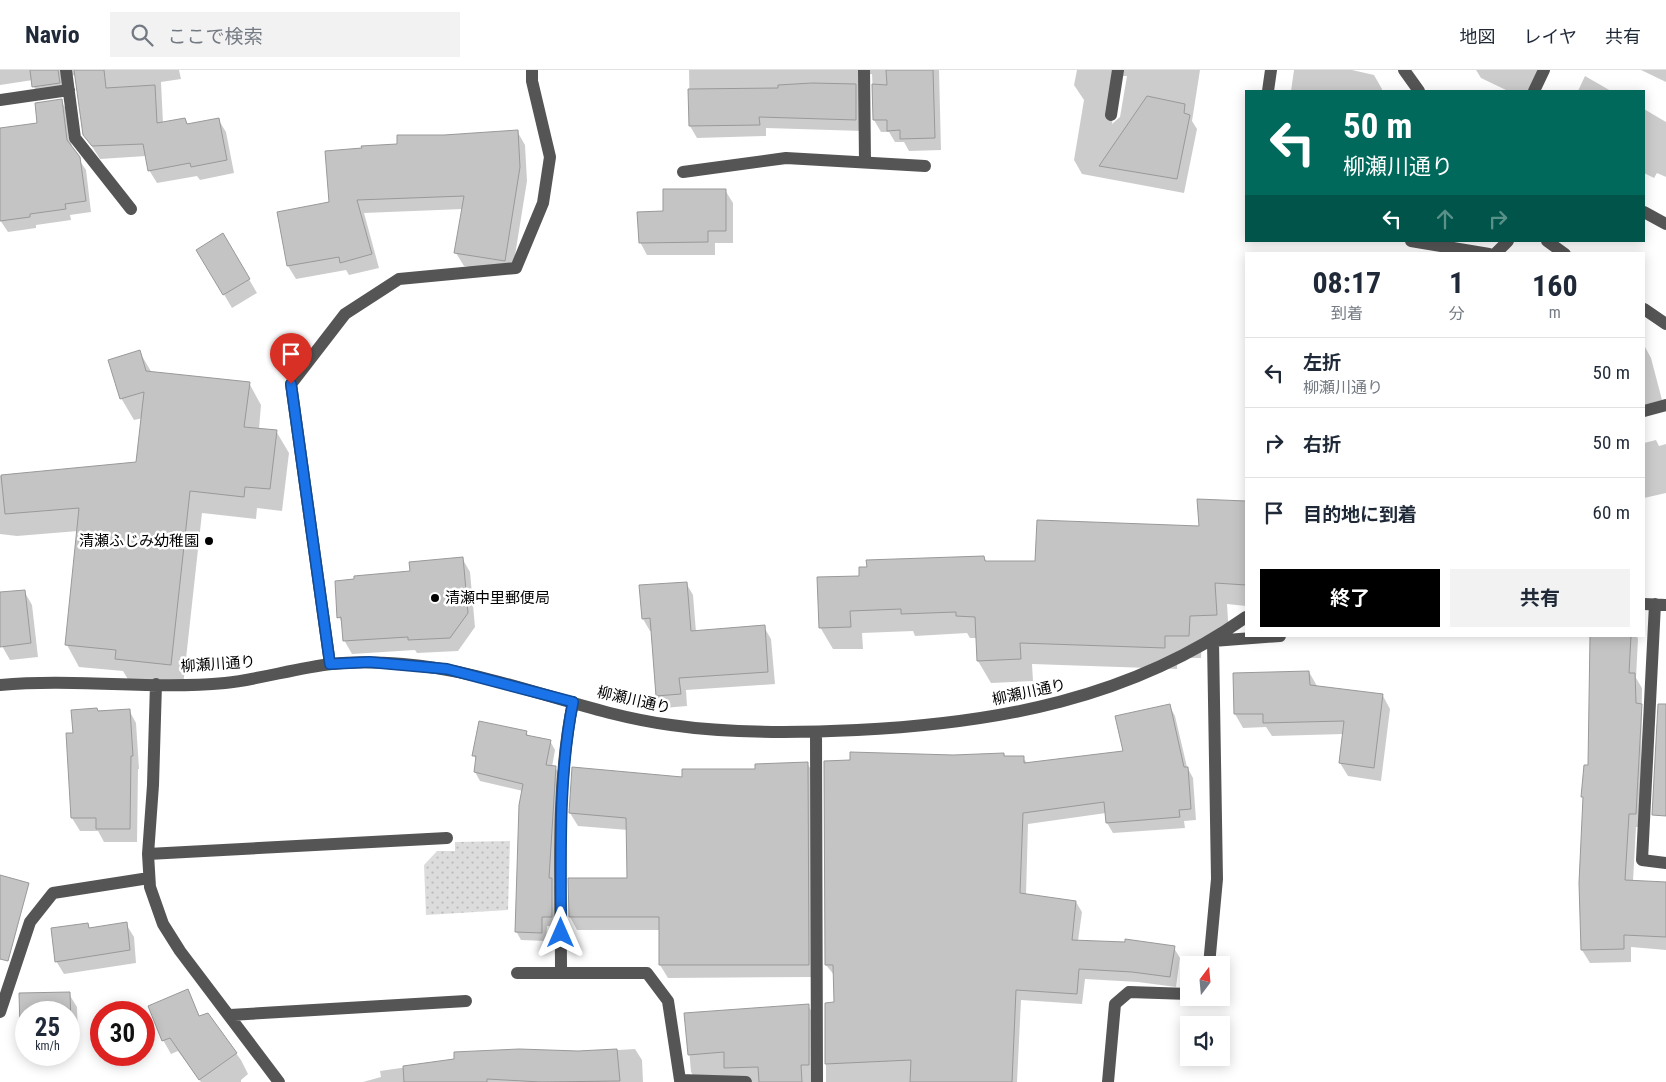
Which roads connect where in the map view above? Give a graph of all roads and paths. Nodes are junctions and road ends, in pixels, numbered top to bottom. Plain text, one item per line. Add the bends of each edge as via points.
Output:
1 (66, 70) edge
2 (532, 70) edge
3 (864, 70) edge
4 (1118, 70) edge
5 (1271, 70) edge
6 (1404, 70) edge
7 (1544, 70) edge
8 (69, 90) junction
9 (1268, 90) edge
10 (1417, 90) edge
11 (1534, 90) edge
12 (0, 100) edge
13 (1111, 115) dead end
14 (865, 162) junction
15 (925, 166) dead end
16 (683, 172) dead end
17 (130, 209) dead end
18 (1645, 212) edge
19 (1665, 221) edge
20 (1417, 242) edge
21 (1507, 242) edge
22 (1548, 242) edge
23 (1477, 252) edge
24 (1497, 252) edge
25 (1562, 252) edge
26 (1645, 310) edge
27 (1666, 324) edge
28 (1666, 405) edge
29 (1645, 411) edge
30 (1655, 604) edge
31 (1245, 618) edge
32 (1267, 637) edge
33 (1213, 641) junction
34 (330, 664) junction
35 (156, 684) junction
36 (0, 685) edge
37 (573, 702) junction
38 (816, 732) junction
39 (447, 838) dead end
40 (148, 854) junction
41 (1666, 863) edge
42 (150, 878) junction
43 (1210, 956) edge
44 (560, 971) junction
45 (517, 973) dead end
46 (1180, 994) edge
47 (466, 1001) dead end
48 (2, 1004) edge
49 (230, 1015) junction
50 (279, 1082) edge
51 (746, 1082) edge
52 (817, 1082) edge
53 (1108, 1082) edge

1 - 8 street
2 - 34 street via 550,157 543,203 516,268 399,279 345,314 291,384
3 - 14 street
4 - 13 street
5 - 9 street
6 - 10 street
7 - 11 street
8 - 12 street
8 - 17 street via 76,138
14 - 15 street
14 - 16 street via 786,158
18 - 19 street
20 - 23 street
21 - 24 street
22 - 25 street
26 - 27 street
28 - 29 street
30 - 41 street via 1642,860
31 - 33 street, 柳瀬川通り
32 - 33 street
33 - 38 street, 柳瀬川通り via 1107,690 1043,708 970,721
33 - 43 street via 1217,880
34 - 35 street, 柳瀬川通り via 223,683
34 - 37 street, 柳瀬川通り via 369,662 447,669
35 - 36 street, 柳瀬川通り via 35,682
35 - 40 street
37 - 38 street, 柳瀬川通り via 672,725
37 - 44 street via 562,780
38 - 52 street
39 - 40 street
40 - 42 street
42 - 48 street via 53,893 30,922
42 - 49 street via 150,887 164,924 180,951
44 - 45 street
44 - 51 street via 647,973 668,1001 680,1080
46 - 53 street via 1130,992 1115,1004
47 - 49 street
49 - 50 street

